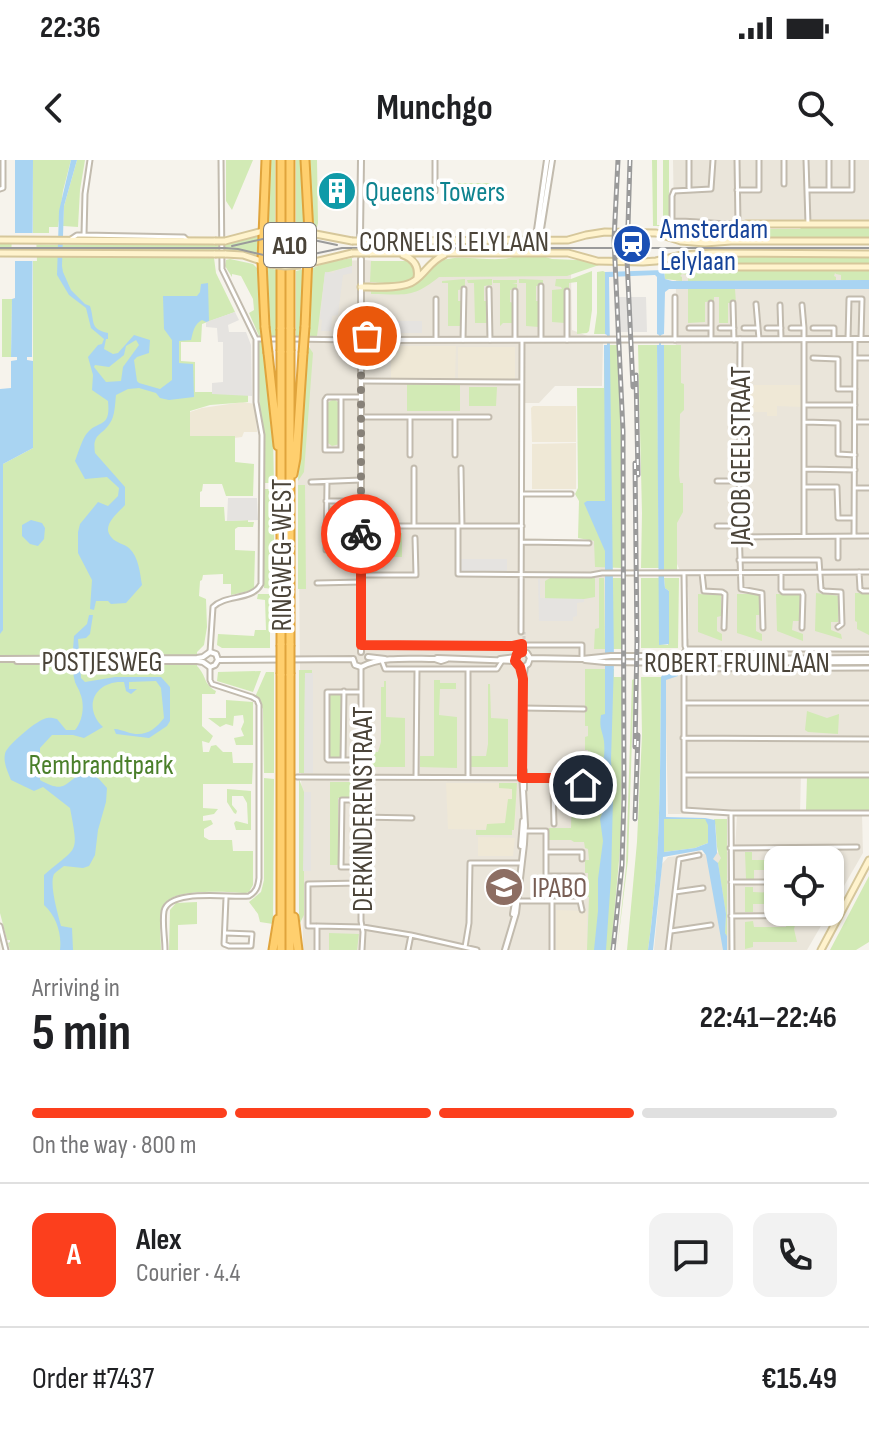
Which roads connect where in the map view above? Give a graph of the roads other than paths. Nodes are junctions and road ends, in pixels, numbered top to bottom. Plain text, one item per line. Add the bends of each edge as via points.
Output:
1 (3, 160) edge
2 (90, 160) edge
3 (221, 160) edge
4 (266, 160) edge
5 (281, 160) edge
6 (290, 160) edge
7 (305, 160) edge
8 (435, 160) edge
9 (550, 160) edge
10 (689, 160) edge
11 (713, 160) edge
12 (737, 160) edge
13 (759, 160) edge
14 (784, 160) edge
15 (806, 160) edge
16 (829, 160) edge
17 (852, 160) edge
18 (361, 161) edge
19 (784, 184) dead end
20 (1, 189) edge
21 (689, 190) junction
22 (737, 190) junction
23 (807, 190) junction
24 (829, 190) junction
25 (435, 191) dead end
26 (808, 224) junction
27 (869, 224) edge
28 (739, 225) junction
29 (267, 231) junction
30 (309, 233) junction
31 (84, 235) junction
32 (360, 235) dead end
33 (0, 240) edge
34 (68, 241) junction
35 (188, 241) junction
36 (533, 241) junction
37 (546, 241) junction
38 (869, 241) edge
39 (695, 242) junction
40 (0, 253) edge
41 (400, 253) junction
42 (448, 253) junction
43 (869, 254) edge
44 (675, 256) junction
45 (361, 259) dead end
46 (266, 262) junction
47 (305, 264) junction
48 (869, 267) edge
49 (417, 279) junction
50 (541, 286) dead end
51 (361, 287) junction
52 (464, 289) dead end
53 (489, 289) dead end
54 (515, 291) dead end
55 (567, 291) dead end
56 (675, 297) dead end
57 (436, 299) dead end
58 (711, 303) dead end
59 (733, 303) dead end
60 (756, 304) dead end
61 (780, 305) dead end
62 (802, 305) dead end
63 (689, 328) dead end
64 (711, 328) junction
65 (720, 328) dead end
66 (734, 328) junction
67 (744, 328) dead end
68 (758, 328) junction
69 (767, 328) dead end
70 (781, 328) junction
71 (791, 328) dead end
72 (804, 328) junction
73 (813, 328) dead end
74 (285, 329) junction
75 (361, 333) junction
76 (256, 339) junction
77 (759, 339) junction
78 (781, 339) junction
79 (804, 339) junction
80 (834, 339) junction
81 (855, 339) junction
82 (869, 339) edge
83 (354, 340) junction
84 (368, 340) junction
85 (436, 340) junction
86 (463, 340) junction
87 (490, 340) junction
88 (515, 340) junction
89 (522, 340) junction
90 (541, 340) junction
91 (567, 340) junction
92 (675, 340) junction
93 (711, 340) junction
94 (737, 340) junction
95 (361, 346) junction
96 (285, 351) junction
97 (813, 358) dead end
98 (855, 358) junction
99 (869, 358) edge
100 (361, 381) junction
101 (522, 382) junction
102 (855, 389) junction
103 (341, 397) junction
104 (361, 397) junction
105 (804, 405) junction
106 (855, 405) junction
107 (361, 417) junction
108 (410, 417) junction
109 (455, 417) junction
110 (489, 417) dead end
111 (805, 422) junction
112 (855, 422) junction
113 (869, 422) edge
114 (410, 455) dead end
115 (455, 455) dead end
116 (855, 455) junction
117 (281, 464) junction
118 (414, 468) dead end
119 (461, 468) dead end
120 (804, 469) junction
121 (855, 470) junction
122 (361, 480) junction
123 (717, 481) dead end
124 (739, 481) junction
125 (311, 482) dead end
126 (327, 482) junction
127 (290, 487) junction
128 (804, 487) junction
129 (855, 488) junction
130 (869, 488) edge
131 (522, 494) junction
132 (571, 494) dead end
133 (326, 501) junction
134 (343, 501) junction
135 (361, 501) junction
136 (854, 518) junction
137 (361, 526) junction
138 (414, 526) junction
139 (460, 526) junction
140 (522, 526) junction
141 (717, 526) dead end
142 (739, 526) junction
143 (804, 536) junction
144 (838, 536) junction
145 (854, 536) junction
146 (869, 536) edge
147 (739, 537) junction
148 (415, 538) dead end
149 (522, 542) junction
150 (589, 543) dead end
151 (838, 558) dead end
152 (739, 560) junction
153 (859, 572) junction
154 (869, 572) edge
155 (684, 573) junction
156 (702, 573) junction
157 (740, 573) junction
158 (781, 573) junction
159 (820, 573) junction
160 (362, 575) junction
161 (522, 575) junction
162 (362, 582) junction
163 (317, 583) dead end
164 (286, 591) junction
165 (869, 591) edge
166 (838, 627) dead end
167 (724, 628) dead end
168 (763, 628) dead end
169 (802, 628) dead end
170 (522, 631) tunnel mouth
171 (522, 641) junction
172 (361, 645) junction
173 (686, 649) junction
174 (869, 649) edge
175 (210, 652) junction
176 (361, 652) junction
177 (522, 652) junction
178 (203, 659) junction
179 (353, 659) junction
180 (515, 659) junction
181 (582, 659) junction
182 (0, 660) edge
183 (218, 660) junction
184 (368, 660) junction
185 (383, 660) junction
186 (501, 660) junction
187 (530, 660) junction
188 (684, 663) junction
189 (869, 663) edge
190 (210, 667) junction
191 (361, 667) junction
192 (523, 667) junction
193 (417, 669) junction
194 (468, 669) junction
195 (344, 691) junction
196 (361, 692) junction
197 (684, 703) junction
198 (869, 703) edge
199 (523, 708) junction
200 (584, 709) dead end
201 (683, 738) junction
202 (869, 739) edge
203 (343, 760) junction
204 (361, 760) junction
205 (684, 775) junction
206 (869, 775) edge
207 (288, 777) junction
208 (361, 777) junction
209 (416, 777) junction
210 (468, 777) junction
211 (524, 778) junction
212 (583, 785) dead end
213 (553, 787) dead end
214 (361, 800) junction
215 (731, 813) junction
216 (869, 813) edge
217 (361, 817) junction
218 (412, 818) dead end
219 (554, 824) dead end
220 (523, 831) junction
221 (857, 847) dead end
222 (730, 848) junction
223 (546, 852) junction
224 (699, 855) dead end
225 (582, 859) dead end
226 (869, 860) edge
227 (521, 863) junction
228 (361, 867) junction
229 (546, 876) junction
230 (731, 882) junction
231 (764, 882) edge
232 (361, 883) junction
233 (582, 883) dead end
234 (703, 888) dead end
235 (675, 892) junction
236 (225, 897) junction
237 (286, 900) junction
238 (516, 901) junction
239 (546, 901) junction
240 (552, 901) junction
241 (582, 910) dead end
242 (731, 916) junction
243 (764, 916) edge
244 (711, 925) dead end
245 (0, 926) edge
246 (317, 926) junction
247 (363, 927) junction
248 (671, 931) junction
249 (226, 933) junction
250 (411, 935) junction
251 (2, 944) edge
252 (455, 947) edge
253 (465, 947) junction
254 (507, 948) edge
255 (6, 950) edge
256 (165, 950) edge
257 (273, 950) edge
258 (281, 950) edge
259 (290, 950) edge
260 (298, 950) edge
261 (317, 950) edge
262 (362, 950) edge
263 (408, 950) edge
264 (477, 950) edge
265 (552, 950) edge
266 (668, 950) edge
267 (732, 950) edge
268 (821, 950) edge

1 - 20 street
2 - 31 street
3 - 76 street via 223,271
4 - 29 highway, A10
5 - 74 highway, RINGWEG-WEST / A10
6 - 74 highway, RINGWEG-WEST / A10
7 - 30 highway, A10
8 - 25 street
9 - 36 street
9 - 37 street via 541,230
10 - 21 street
11 - 21 street via 711,189
12 - 22 street
13 - 22 street via 759,190
14 - 19 street
15 - 23 street
16 - 24 street
17 - 24 street via 852,190
18 - 32 street
21 - 28 street via 674,191 672,221
22 - 28 street
23 - 24 street
23 - 26 street
26 - 27 main road
26 - 28 main road
28 - 39 main road
29 - 30 main road, CORNELIS LELYLAAN, bridge
29 - 35 main road, CORNELIS LELYLAAN, bridge via 225,241
29 - 46 highway
30 - 36 main road, CORNELIS LELYLAAN, bridge via 352,241
30 - 47 highway
31 - 34 street
31 - 35 street
33 - 34 main road, CORNELIS LELYLAAN
34 - 35 main road, CORNELIS LELYLAAN
36 - 37 main road, CORNELIS LELYLAAN
37 - 39 main road, CORNELIS LELYLAAN via 607,232 656,233
38 - 39 main road, CORNELIS LELYLAAN
40 - 46 main road, CORNELIS LELYLAAN, bridge via 225,254
41 - 42 main road, CORNELIS LELYLAAN
41 - 47 main road, CORNELIS LELYLAAN, bridge via 352,253
41 - 49 main road via 415,264
42 - 44 main road, CORNELIS LELYLAAN via 568,253 605,261 652,262
42 - 49 main road
43 - 44 main road, CORNELIS LELYLAAN
44 - 48 main road via 717,267
45 - 51 street
46 - 47 main road, CORNELIS LELYLAAN, bridge
46 - 117 highway, A10, bridge via 265,327
47 - 127 highway, A10, bridge via 305,327
49 - 51 main road via 407,285
50 - 90 street
51 - 75 street
52 - 86 street
53 - 87 street
54 - 88 street
55 - 91 street
56 - 92 street
57 - 85 street
58 - 64 street
59 - 66 street, JACOB GEELSTRAAT
60 - 68 street
61 - 70 street
62 - 72 street
63 - 64 street
64 - 93 street
65 - 66 street
66 - 94 street, JACOB GEELSTRAAT
67 - 68 street
68 - 77 street
69 - 70 street
70 - 78 street
71 - 72 street
72 - 79 street
73 - 80 street via 834,328
74 - 96 highway, RINGWEG-WEST / A10, bridge
75 - 83 street
75 - 84 street
76 - 83 street
76 - 175 street via 262,435 261,584 254,593 213,607
77 - 78 street
77 - 94 street
78 - 79 street
79 - 80 street
79 - 105 street
80 - 81 street
81 - 81 street via 849,299 862,299
81 - 82 street
81 - 98 street
83 - 95 street
84 - 85 street
84 - 95 street
85 - 86 street
86 - 87 street
87 - 88 street
88 - 89 street
89 - 90 street
89 - 101 street
90 - 91 street
91 - 92 street
92 - 93 street
93 - 94 street
94 - 124 street, JACOB GEELSTRAAT
95 - 100 street
96 - 117 highway, RINGWEG-WEST / A10
96 - 127 highway, RINGWEG-WEST / A10
97 - 102 street via 838,359 838,389
98 - 99 street
98 - 102 street
100 - 101 street
100 - 104 street
101 - 131 street
102 - 106 street
103 - 103 street via 341,450 325,450 325,400
103 - 104 street
104 - 107 street
105 - 106 street
105 - 111 street
106 - 112 street
107 - 108 street
107 - 122 street
108 - 109 street
108 - 114 street
109 - 110 street
109 - 115 street
111 - 116 street via 838,423 838,454
111 - 120 street
112 - 113 street
112 - 116 street
116 - 121 street
117 - 164 highway, RINGWEG-WEST / A10
118 - 138 street
119 - 139 street
120 - 121 street
120 - 128 street
121 - 129 street
122 - 126 street
122 - 135 street
123 - 124 street
124 - 142 street, JACOB GEELSTRAAT
125 - 126 street
126 - 133 street
127 - 164 highway, RINGWEG-WEST / A10
128 - 136 street via 837,487 838,518
128 - 143 street
129 - 130 street
129 - 136 street
131 - 132 street
131 - 140 street
133 - 134 street
133 - 134 street via 326,550 343,550
134 - 135 street
135 - 137 street
136 - 145 street
137 - 138 street
137 - 160 street
138 - 139 street
139 - 140 street
139 - 161 street via 458,574
140 - 149 street
141 - 142 street
142 - 147 street, JACOB GEELSTRAAT
143 - 144 street
143 - 147 street
144 - 145 street
144 - 151 street
145 - 146 street
147 - 152 street, JACOB GEELSTRAAT
148 - 160 street via 416,575
149 - 150 street
149 - 161 street
152 - 157 street, JACOB GEELSTRAAT
152 - 159 street via 819,560
153 - 154 street
153 - 159 street
153 - 165 street via 860,589
155 - 156 street
155 - 161 street
155 - 173 street
156 - 157 street
156 - 167 street via 702,590 725,594
157 - 158 street
157 - 168 street via 743,591 763,595
158 - 159 street
158 - 169 street via 783,592 802,592
159 - 166 street via 821,589 841,592
160 - 162 street
161 - 170 street
162 - 163 street
162 - 172 street
164 - 207 highway, RINGWEG-WEST / A10, bridge
171 - 172 street via 513,646
171 - 177 street
171 - 181 street via 530,646 582,645
172 - 176 street
173 - 174 street, ROBERT FRUINLAAN
173 - 188 street
175 - 178 street
175 - 183 street
176 - 179 street
176 - 184 street
177 - 180 street
177 - 187 street
178 - 182 street, POSTJESWEG
178 - 190 street
179 - 183 street
179 - 191 street
180 - 186 street
180 - 192 street
181 - 187 street
181 - 188 street, ROBERT FRUINLAAN
183 - 190 street
184 - 185 street
184 - 191 street
185 - 186 street
185 - 193 street via 385,669
186 - 194 street via 497,669
187 - 192 street
188 - 189 street, ROBERT FRUINLAAN
188 - 197 street
190 - 236 street via 214,686 252,697 259,705 258,887 249,896
191 - 196 street, DERKINDERENSTRAAT
192 - 199 street
193 - 194 street
193 - 209 street
194 - 210 street
195 - 196 street
195 - 203 street
195 - 203 street via 327,692 327,759
196 - 204 street, DERKINDERENSTRAAT
197 - 198 street
197 - 201 street
199 - 200 street
199 - 211 street
201 - 202 street
201 - 205 street
203 - 204 street
204 - 208 street, DERKINDERENSTRAAT
205 - 206 street
205 - 215 street via 684,810
207 - 208 street
207 - 237 highway, RINGWEG-WEST / A10
208 - 209 street
208 - 214 street, DERKINDERENSTRAAT
209 - 210 street
210 - 211 street
211 - 212 street via 583,778
211 - 220 street
213 - 219 street
214 - 217 street, DERKINDERENSTRAAT
214 - 228 street via 342,800 341,867
215 - 216 street
215 - 222 street
217 - 218 street
217 - 228 street, DERKINDERENSTRAAT
220 - 223 street via 546,831
220 - 227 street
221 - 222 street
222 - 230 street
223 - 225 street via 582,852
223 - 229 street
224 - 235 street via 679,859
226 - 268 main road
227 - 238 street
227 - 253 street via 470,863
228 - 232 street, DERKINDERENSTRAAT
229 - 233 street via 582,876
229 - 239 street
230 - 231 street
230 - 242 street
232 - 246 street via 308,884 308,926
232 - 247 street, DERKINDERENSTRAAT
234 - 235 street
235 - 248 street
236 - 249 street
236 - 256 street via 169,902 164,910
237 - 257 highway, A10
237 - 258 highway, RINGWEG-WEST / A10
237 - 259 highway, RINGWEG-WEST / A10
237 - 260 highway, A10
238 - 239 street
238 - 254 street
239 - 240 street
240 - 241 street via 580,901
240 - 265 street
242 - 243 street
242 - 267 street
244 - 248 street
245 - 251 street
246 - 247 street
246 - 261 street
247 - 250 street
247 - 262 street, DERKINDERENSTRAAT
248 - 266 street
249 - 249 street via 226,945 252,944 252,934
250 - 252 street
250 - 263 street
251 - 255 street
252 - 253 street
253 - 264 street

